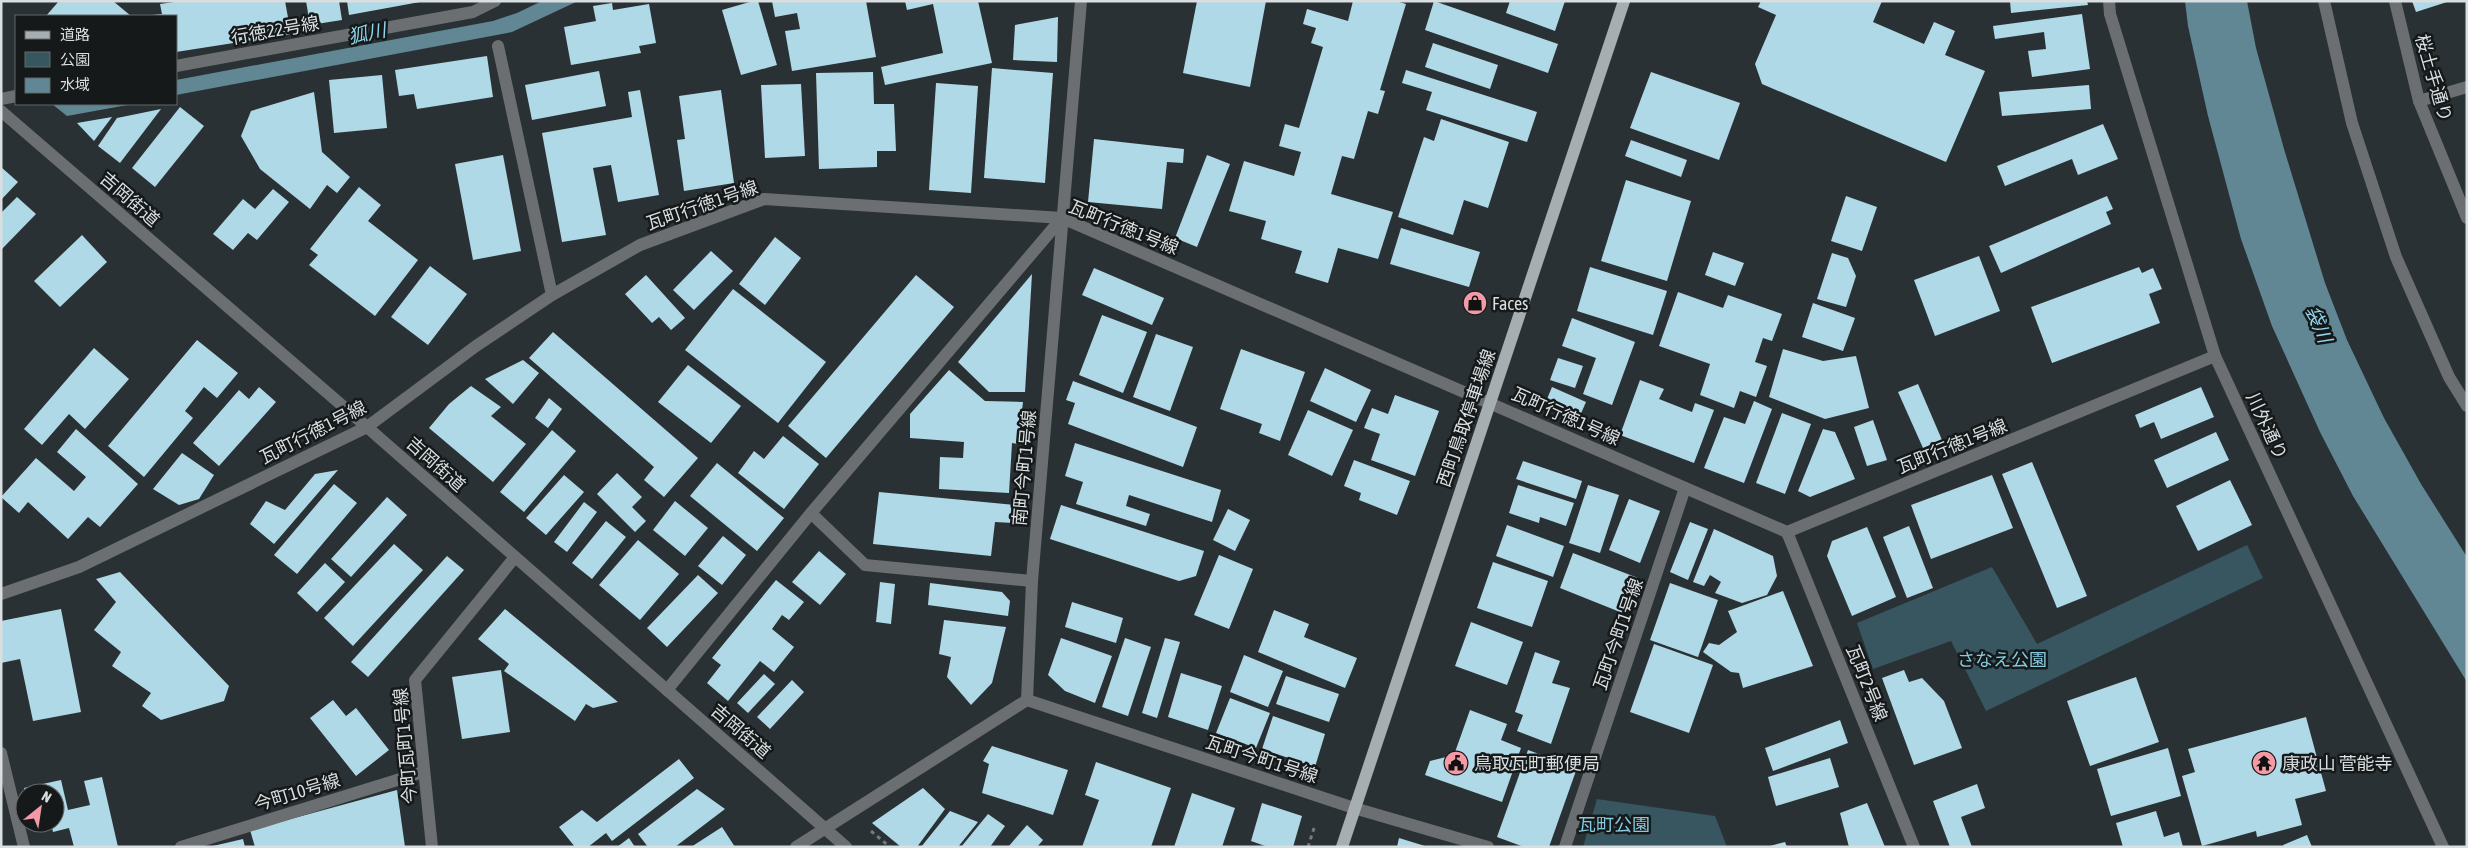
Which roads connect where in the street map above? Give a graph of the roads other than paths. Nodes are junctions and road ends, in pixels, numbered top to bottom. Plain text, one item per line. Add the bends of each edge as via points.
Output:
1 (495, 1) edge
2 (1081, 1) edge
3 (1624, 1) edge
4 (2109, 1) edge
5 (2324, 1) edge
6 (2395, 1) edge
7 (498, 46) dead end
8 (178, 66) edge
9 (2467, 87) edge
10 (15, 96) edge
11 (1, 99) edge
12 (2419, 101) junction
13 (1, 111) edge
14 (1062, 218) junction
15 (2467, 218) edge
16 (552, 295) junction
17 (2215, 356) junction
18 (1490, 402) junction
19 (2467, 406) edge
20 (368, 427) junction
21 (1685, 488) junction
22 (812, 513) junction
23 (1787, 532) junction
24 (514, 557) junction
25 (1032, 581) junction
26 (1, 594) edge
27 (667, 690) junction
28 (1027, 700) junction
29 (1, 753) edge
30 (423, 772) junction
31 (1354, 808) junction
32 (824, 828) junction
33 (24, 847) edge
34 (180, 847) edge
35 (432, 847) edge
36 (796, 847) edge
37 (846, 847) edge
38 (1342, 847) edge
39 (1488, 847) edge
40 (1565, 847) edge
41 (1914, 847) edge
42 (2443, 847) edge

1 - 8 street, 行徳22号線 via 473,12
2 - 14 street, 南町今町1号線
3 - 18 main road, 西町鳥取停車場線
4 - 17 street, 川外通り via 2110,14
5 - 19 street via 2352,123 2396,257 2449,377
6 - 12 street, 桜土手通り
7 - 16 street
9 - 12 street
10 - 11 street
12 - 15 street, 桜土手通り
13 - 20 street, 吉岡街道
14 - 16 street, 瓦町行徳1号線 via 764,199 640,245
14 - 18 street, 瓦町行徳1号線
14 - 22 street
14 - 25 street, 南町今町1号線
16 - 20 street, 瓦町行徳1号線 via 476,346
17 - 23 street, 瓦町行徳1号線
17 - 42 street, 川外通り
18 - 21 street, 瓦町行徳1号線
18 - 31 main road, 西町鳥取停車場線
20 - 24 street, 吉岡街道
20 - 26 street, 瓦町行徳1号線 via 79,567
21 - 23 street, 瓦町行徳1号線
21 - 40 street, 瓦町今町1号線
22 - 25 street via 865,565
22 - 27 street
23 - 41 street, 瓦町2号線
24 - 27 street, 吉岡街道
24 - 30 street, 今町瓦町1号線 via 415,680
25 - 28 street, 南町今町1号線
27 - 32 street, 吉岡街道
28 - 31 street, 瓦町今町1号線
28 - 32 street
29 - 33 street
30 - 34 street, 今町10号線
30 - 35 street, 今町瓦町1号線
31 - 38 main road, 西町鳥取停車場線
31 - 39 street, 瓦町今町1号線
32 - 36 street
32 - 37 street, 吉岡街道

